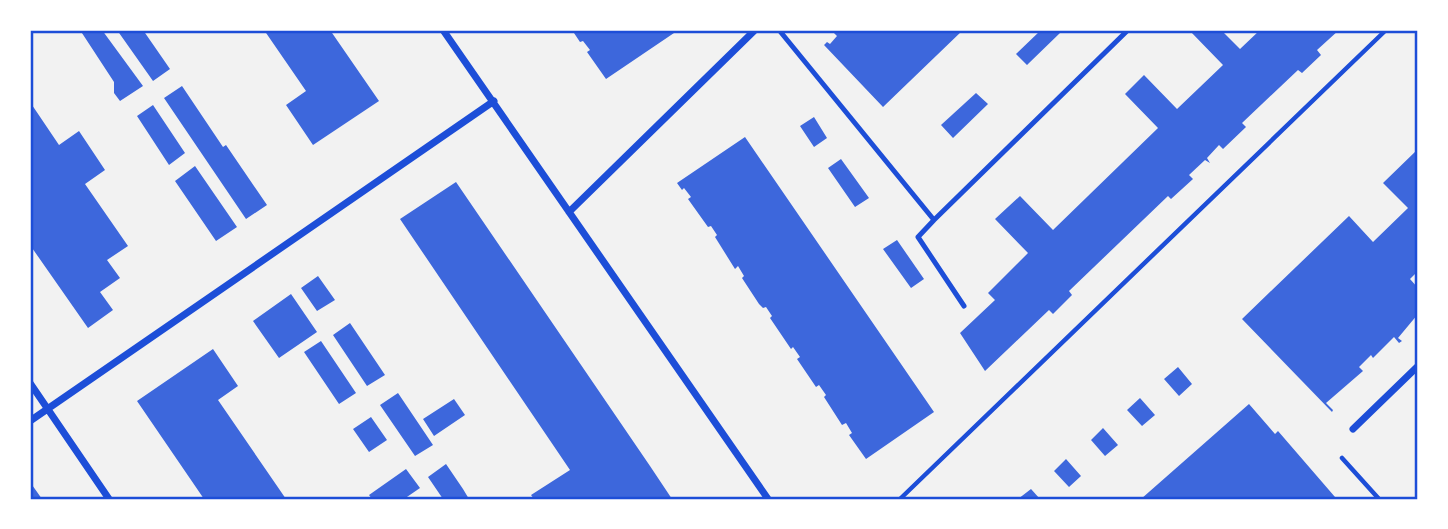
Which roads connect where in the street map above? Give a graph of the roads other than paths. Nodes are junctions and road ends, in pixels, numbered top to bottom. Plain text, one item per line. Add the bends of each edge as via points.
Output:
1 (443, 30) edge
2 (755, 30) edge
3 (779, 30) edge
4 (1128, 30) edge
5 (494, 102) junction
6 (569, 212) junction
7 (934, 220) junction
8 (964, 306) dead end
9 (1418, 366) edge
10 (30, 383) edge
11 (48, 408) junction
12 (30, 421) edge
13 (1353, 429) dead end
14 (109, 499) edge
15 (768, 499) edge

1 - 5 street
2 - 6 street
3 - 7 lane
4 - 7 lane
5 - 6 street
5 - 11 street
6 - 15 street
7 - 8 lane via 918,237
9 - 13 street
10 - 11 street
11 - 12 street
11 - 14 street

